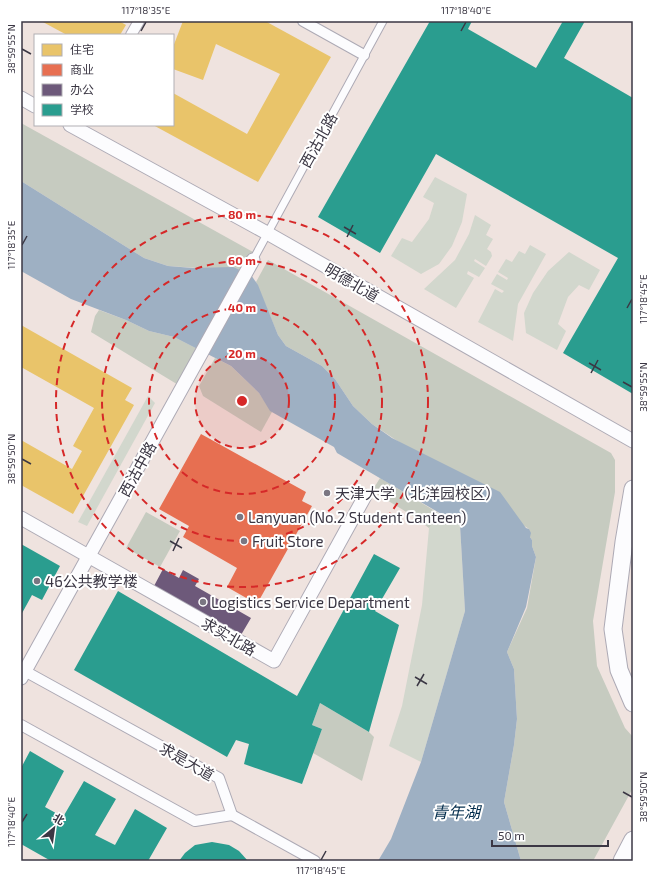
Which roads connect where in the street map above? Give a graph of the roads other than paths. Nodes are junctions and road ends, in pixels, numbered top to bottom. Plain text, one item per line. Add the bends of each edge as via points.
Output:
1 (139, 21) edge
2 (303, 21) edge
3 (383, 21) edge
4 (132, 34) edge
5 (364, 55) junction
6 (21, 98) edge
7 (34, 105) edge
8 (76, 126) edge
9 (267, 233) junction
10 (253, 260) joint
11 (633, 441) edge
12 (633, 489) edge
13 (365, 496) dead end
14 (21, 518) edge
15 (89, 556) junction
16 (22, 673) edge
17 (633, 703) edge
18 (21, 726) edge
19 (232, 815) junction
20 (633, 840) edge
21 (315, 861) edge
22 (622, 861) edge

1 - 4 street
2 - 5 street
3 - 5 lane, 西沽北路
5 - 9 lane, 西沽北路
6 - 7 street
8 - 9 street, 明德北道
9 - 10 lane, 西沽北路
9 - 11 street, 明德北道
10 - 15 street, 西沽中路
12 - 17 street via 613,629 619,670
13 - 15 street, 求实北路 via 274,661
14 - 15 street, 求实北路
15 - 16 street, 西沽中路
16 - 19 street, 求是大道 via 219,778
18 - 19 street via 195,821
19 - 21 street
20 - 22 street

